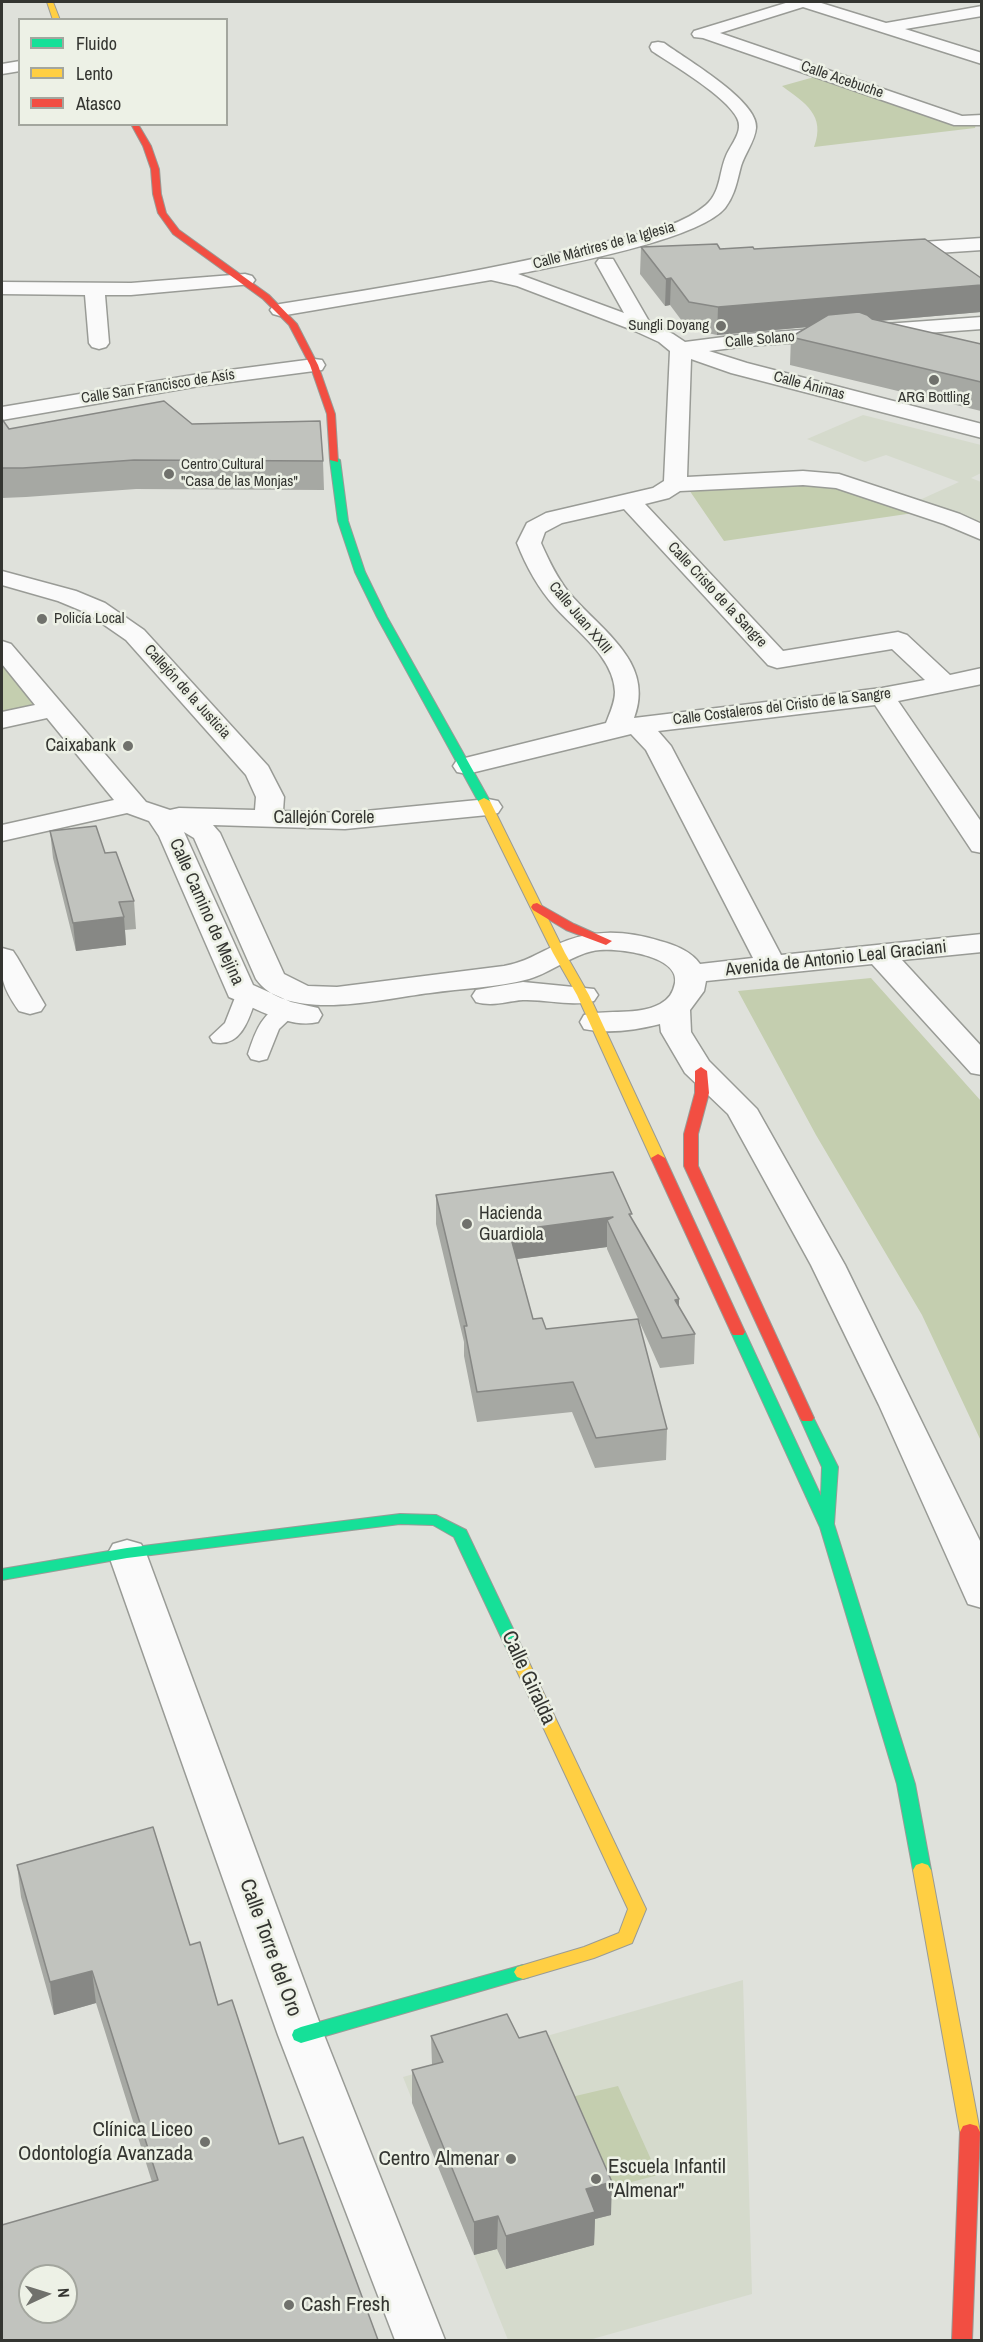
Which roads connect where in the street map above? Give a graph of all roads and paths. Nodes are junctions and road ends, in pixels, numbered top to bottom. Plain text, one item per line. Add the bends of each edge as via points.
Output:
1 (50, 2) edge
2 (803, 2) edge
3 (981, 11) edge
4 (56, 18) edge
5 (885, 28) junction
6 (704, 33) junction
7 (981, 59) edge
8 (18, 66) edge
9 (2, 69) edge
10 (981, 120) edge
11 (135, 126) edge
12 (981, 244) edge
13 (874, 252) edge
14 (628, 262) dead end
15 (549, 263) junction
16 (606, 263) junction
17 (488, 274) junction
18 (245, 280) junction
19 (2, 288) edge
20 (95, 290) junction
21 (280, 310) junction
22 (981, 323) edge
23 (642, 327) junction
24 (839, 333) junction
25 (99, 343) dead end
26 (681, 349) junction
27 (914, 349) edge
28 (315, 365) junction
29 (2, 414) edge
30 (981, 431) edge
31 (675, 484) junction
32 (630, 501) junction
33 (981, 533) edge
34 (2, 578) edge
35 (6, 660) edge
36 (981, 676) edge
37 (943, 682) junction
38 (882, 696) junction
39 (52, 709) junction
40 (2, 720) edge
41 (627, 726) junction
42 (466, 766) junction
43 (126, 797) junction
44 (488, 807) junction
45 (159, 816) junction
46 (2, 818) edge
47 (268, 819) junction
48 (2, 833) edge
49 (981, 845) edge
50 (537, 907) junction
51 (606, 941) junction
52 (981, 943) edge
53 (559, 953) junction
54 (880, 955) junction
55 (2, 957) edge
56 (772, 967) junction
57 (690, 974) junction
58 (273, 1000) junction
59 (30, 1005) dead end
60 (675, 1008) junction
61 (589, 1009) junction
62 (221, 1037) dead end
63 (259, 1054) dead end
64 (981, 1066) edge
65 (701, 1071) junction
66 (828, 1527) junction
67 (128, 1553) junction
68 (2, 1575) edge
69 (981, 1594) edge
70 (301, 2035) junction
71 (420, 2340) edge
72 (962, 2340) edge

1 - 4 main road
2 - 5 street
2 - 6 street
3 - 5 street
5 - 7 street
6 - 10 street, Calle Acebuche via 960,121
6 - 15 street, Calle Mártires de la Iglesia via 673,42 739,106 747,121 745,139 735,156 724,198 712,211 686,224
8 - 9 street
11 - 18 main road via 150,154 162,213 176,232
12 - 13 street
14 - 16 street
15 - 16 street
15 - 17 street, Calle Mártires de la Iglesia
16 - 23 street
17 - 21 street, Calle Mártires de la Iglesia
17 - 23 street, Calle Ánimas via 522,281
18 - 20 street
18 - 21 main road
19 - 20 street
20 - 25 street
21 - 28 main road via 293,324
22 - 24 street, Calle Solano
23 - 26 street, Calle Ánimas
24 - 26 street, Calle Solano
24 - 27 street, Calle Solano
26 - 30 street, Calle Ánimas via 739,368
26 - 31 street
28 - 29 street, Calle San Francisco de Asís via 211,378
28 - 42 main road via 331,414 339,500 358,567 377,609
31 - 32 street, Calle Juan XXIII via 661,493
31 - 33 street via 804,478 839,481 952,519
32 - 37 street, Calle Cristo de la Sangre via 777,660 898,640
32 - 41 street, Calle Juan XXIII via 554,518 535,528 529,543 560,598 625,674
34 - 47 street, Callejón de la Justicia via 96,608 135,635 258,771 270,797
35 - 39 street
36 - 37 street, Calle Costaleros del Cristo de la Sangre
37 - 38 street, Calle Costaleros del Cristo de la Sangre
38 - 41 street, Calle Costaleros del Cristo de la Sangre
38 - 49 street
39 - 40 street
39 - 43 street
41 - 42 street
41 - 56 street via 658,746
42 - 44 main road
43 - 45 street
43 - 46 street
43 - 48 street
44 - 47 street, Callejón Corele via 345,821
44 - 50 main road
45 - 47 street, Callejón Corele
45 - 58 street, Calle Camino de Mejina via 173,836 240,991
45 - 58 street, Calle Camino de Mejina via 197,826 206,834 271,979
50 - 51 main road via 580,934
50 - 53 main road
51 - 53 street via 577,945
51 - 57 street via 646,944 681,962
52 - 54 street, Avenida de Antonio Leal Graciani
53 - 58 street via 517,973
53 - 61 main road
54 - 56 street, Avenida de Antonio Leal Graciani
54 - 64 street
55 - 59 street
56 - 57 street, Avenida de Antonio Leal Graciani
57 - 60 street via 686,998
58 - 61 street via 299,1014 330,1016 524,991
58 - 62 lane
58 - 63 lane
60 - 61 street via 658,1016
60 - 65 street via 676,1032
61 - 66 main road
65 - 66 main road via 702,1093 691,1134 691,1166 830,1467
65 - 69 street via 741,1109 828,1265 972,1566
66 - 72 main road via 906,1784 970,2133
67 - 68 main road, Calle Giralda
67 - 70 street, Calle Torre del Oro
67 - 70 main road, Calle Giralda via 400,1519 436,1520 460,1534 637,1909 626,1938 597,1950
70 - 71 street, Calle Torre del Oro

